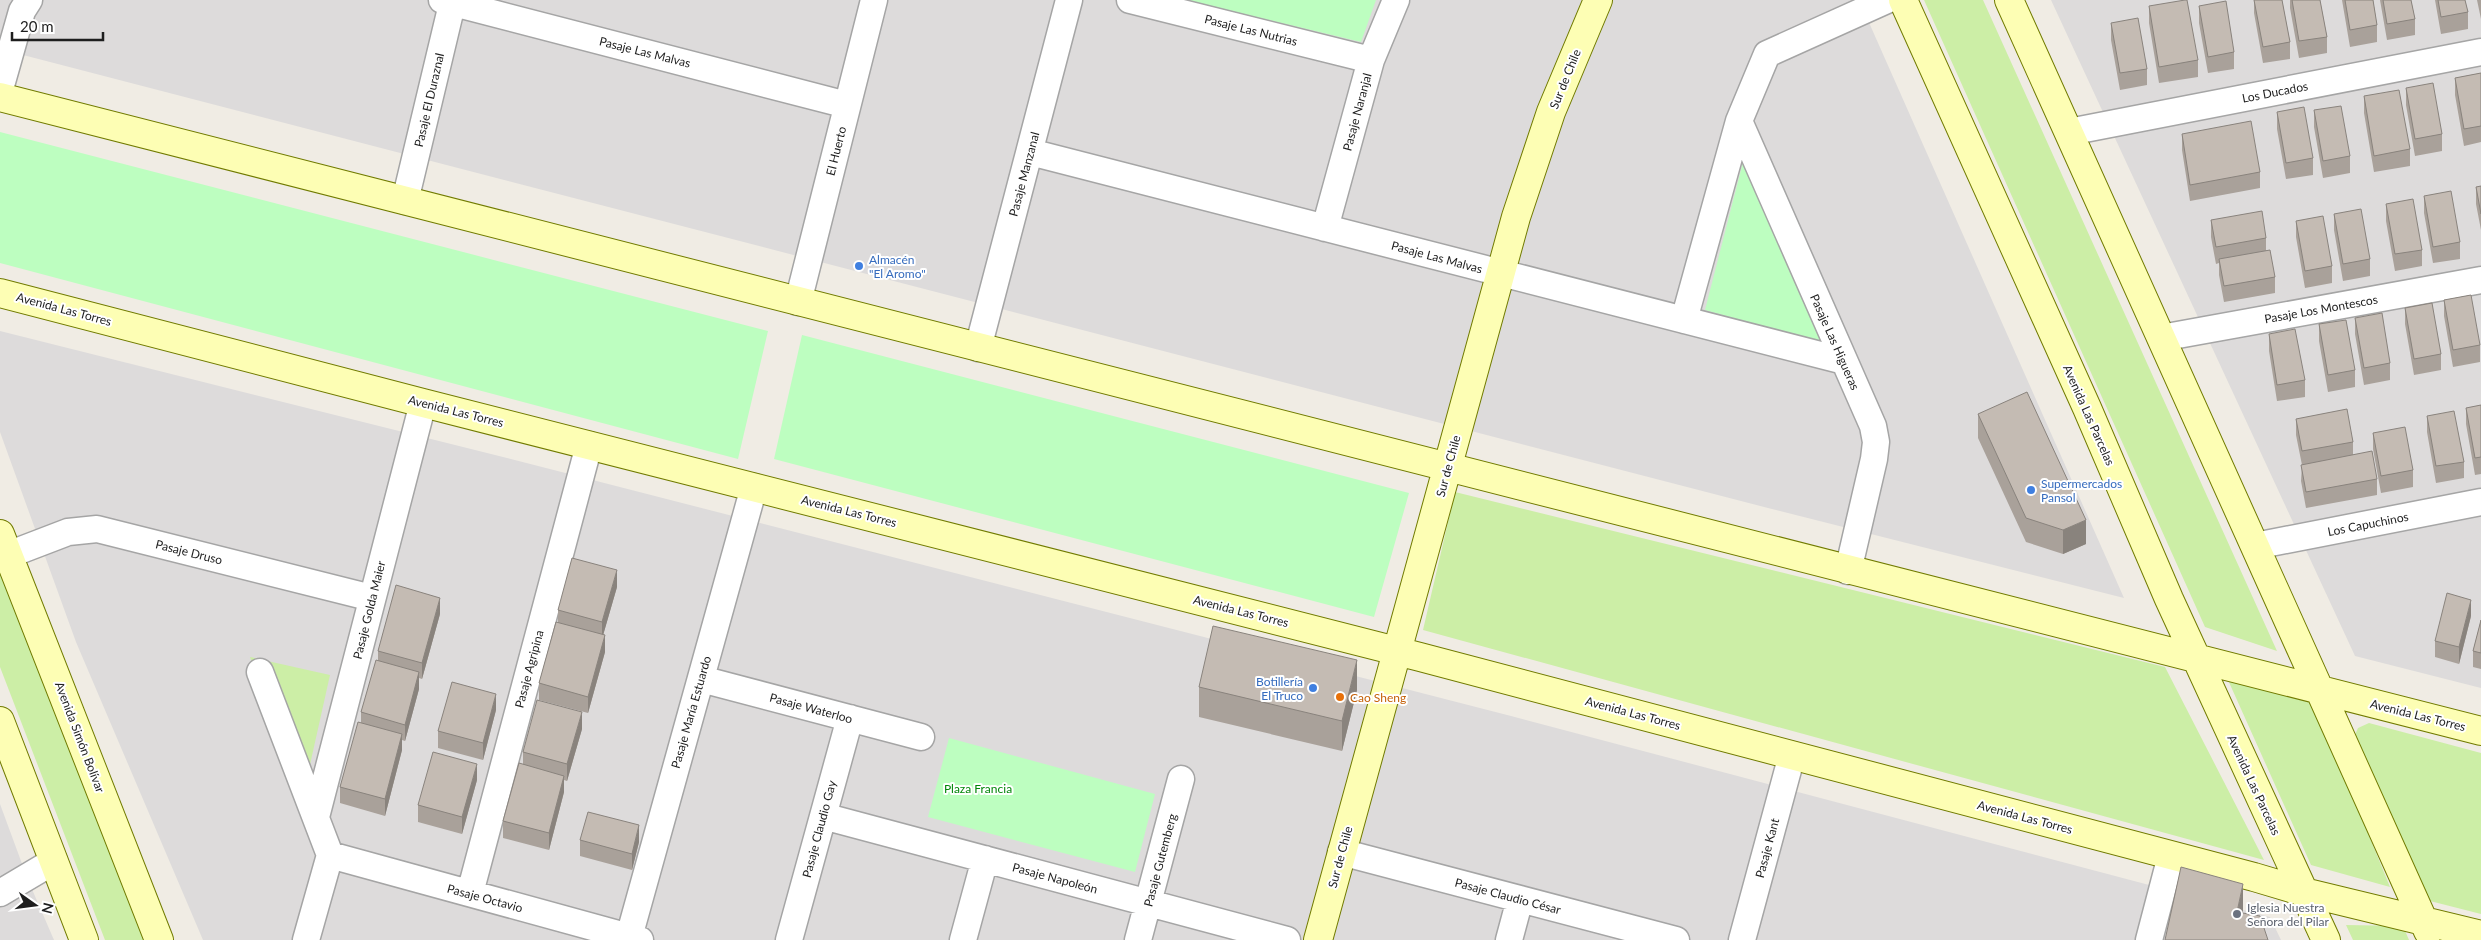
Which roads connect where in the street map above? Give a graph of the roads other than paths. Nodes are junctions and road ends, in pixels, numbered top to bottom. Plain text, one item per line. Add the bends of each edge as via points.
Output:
1 (29, 0) edge
2 (874, 0) edge
3 (1069, 0) edge
4 (1130, 0) edge
5 (1396, 0) edge
6 (1598, 0) edge
7 (1886, 0) edge
8 (1902, 0) edge
9 (2009, 0) edge
10 (449, 1) edge
11 (2481, 52) edge
12 (1371, 60) junction
13 (0, 89) edge
14 (0, 97) edge
15 (847, 105) junction
16 (1739, 121) junction
17 (2068, 132) junction
18 (1030, 152) junction
19 (405, 201) junction
20 (1325, 228) junction
21 (1501, 273) junction
22 (2481, 280) edge
23 (0, 293) edge
24 (798, 302) junction
25 (1684, 320) junction
26 (2161, 338) junction
27 (978, 348) junction
28 (1844, 362) junction
29 (423, 403) junction
30 (589, 445) junction
31 (1447, 468) junction
32 (754, 487) junction
33 (2481, 502) edge
34 (4, 545) edge
35 (2255, 546) junction
36 (1848, 571) junction
37 (372, 598) junction
38 (1397, 652) junction
39 (2195, 657) junction
40 (260, 672) dead end
41 (700, 678) junction
42 (2320, 690) junction
43 (850, 718) junction
44 (0, 721) edge
45 (2481, 731) edge
46 (920, 737) dead end
47 (1792, 755) junction
48 (1181, 779) dead end
49 (823, 816) junction
50 (316, 818) junction
51 (1341, 852) junction
52 (330, 855) junction
53 (2172, 856) junction
54 (985, 859) junction
55 (54, 861) junction
56 (2304, 892) junction
57 (0, 893) edge
58 (470, 893) junction
59 (1520, 899) junction
60 (1148, 903) junction
61 (2428, 930) edge
62 (2481, 935) edge
63 (634, 938) edge
64 (84, 940) edge
65 (159, 940) edge
66 (306, 940) edge
67 (789, 940) edge
68 (964, 940) edge
69 (1138, 940) edge
70 (1287, 940) edge
71 (1318, 940) edge
72 (1509, 940) edge
73 (1676, 940) edge
74 (1742, 940) edge
75 (2149, 940) edge
76 (2326, 940) edge

1 - 13 street via 22,10
2 - 15 street, El Huerto
3 - 18 street, Pasaje Manzanal
4 - 12 street, Pasaje Las Nutrias
5 - 12 street, Pasaje Naranjal
6 - 21 street, Sur de Chile via 1533,162
7 - 16 street via 1767,54
8 - 39 street, Avenida Las Parcelas via 2087,408
9 - 17 street
10 - 15 street, Pasaje Las Malvas
10 - 19 street, Pasaje El Duraznal
11 - 17 street, Los Ducados
12 - 20 street, Pasaje Naranjal
14 - 19 street, Avenida Las Torres
15 - 24 street, El Huerto
16 - 25 street
16 - 28 street, Pasaje Las Higueras
17 - 26 street
18 - 20 street, Pasaje Las Malvas
18 - 27 street, Pasaje Manzanal
19 - 24 street, Avenida Las Torres
20 - 21 street, Pasaje Las Malvas
21 - 25 street, Pasaje Las Malvas
21 - 31 street, Sur de Chile
22 - 26 street, Pasaje Los Montescos
23 - 29 street, Avenida Las Torres
24 - 27 street, Avenida Las Torres
25 - 28 street, Pasaje Las Malvas
26 - 35 street
27 - 31 street, Avenida Las Torres
28 - 36 street, Pasaje Las Higueras via 1876,442
29 - 30 street, Avenida Las Torres
29 - 37 street, Pasaje Golda Maier
30 - 32 street, Avenida Las Torres
30 - 58 street, Pasaje Agripina
31 - 36 street, Avenida Las Torres
31 - 38 street, Sur de Chile
32 - 38 street, Avenida Las Torres
32 - 41 street, Pasaje María Estuardo
33 - 35 street, Los Capuchinos
34 - 37 street, Pasaje Druso via 97,528
34 - 65 street, Avenida Simón Bolívar
35 - 42 street
36 - 39 street, Avenida Las Torres
37 - 50 street, Pasaje Golda Maier
38 - 47 street, Avenida Las Torres
38 - 51 street, Sur de Chile
39 - 42 street, Avenida Las Torres
39 - 56 street, Avenida Las Parcelas
40 - 50 street
41 - 43 street, Pasaje Waterloo
41 - 63 street, Pasaje María Estuardo
42 - 45 street, Avenida Las Torres
42 - 61 street
43 - 46 street, Pasaje Waterloo
43 - 49 street, Pasaje Claudio Gay
44 - 55 street
47 - 53 street, Avenida Las Torres
47 - 74 street, Pasaje Kant
48 - 60 street, Pasaje Gutemberg
49 - 54 street, Pasaje Napoleón
49 - 67 street, Pasaje Claudio Gay
50 - 52 street
51 - 59 street, Pasaje Claudio César
51 - 71 street, Sur de Chile
52 - 58 street, Pasaje Octavio
52 - 66 street
53 - 56 street, Avenida Las Torres
53 - 75 street
54 - 60 street, Pasaje Napoleón
54 - 68 street
55 - 57 street
55 - 64 street
56 - 61 street, Avenida Las Torres
56 - 76 street, Avenida Las Parcelas
58 - 63 street, Pasaje Octavio
59 - 72 street
59 - 73 street, Pasaje Claudio César
60 - 69 street, Pasaje Gutemberg
60 - 70 street, Pasaje Napoleón
61 - 62 street, Avenida Las Torres

